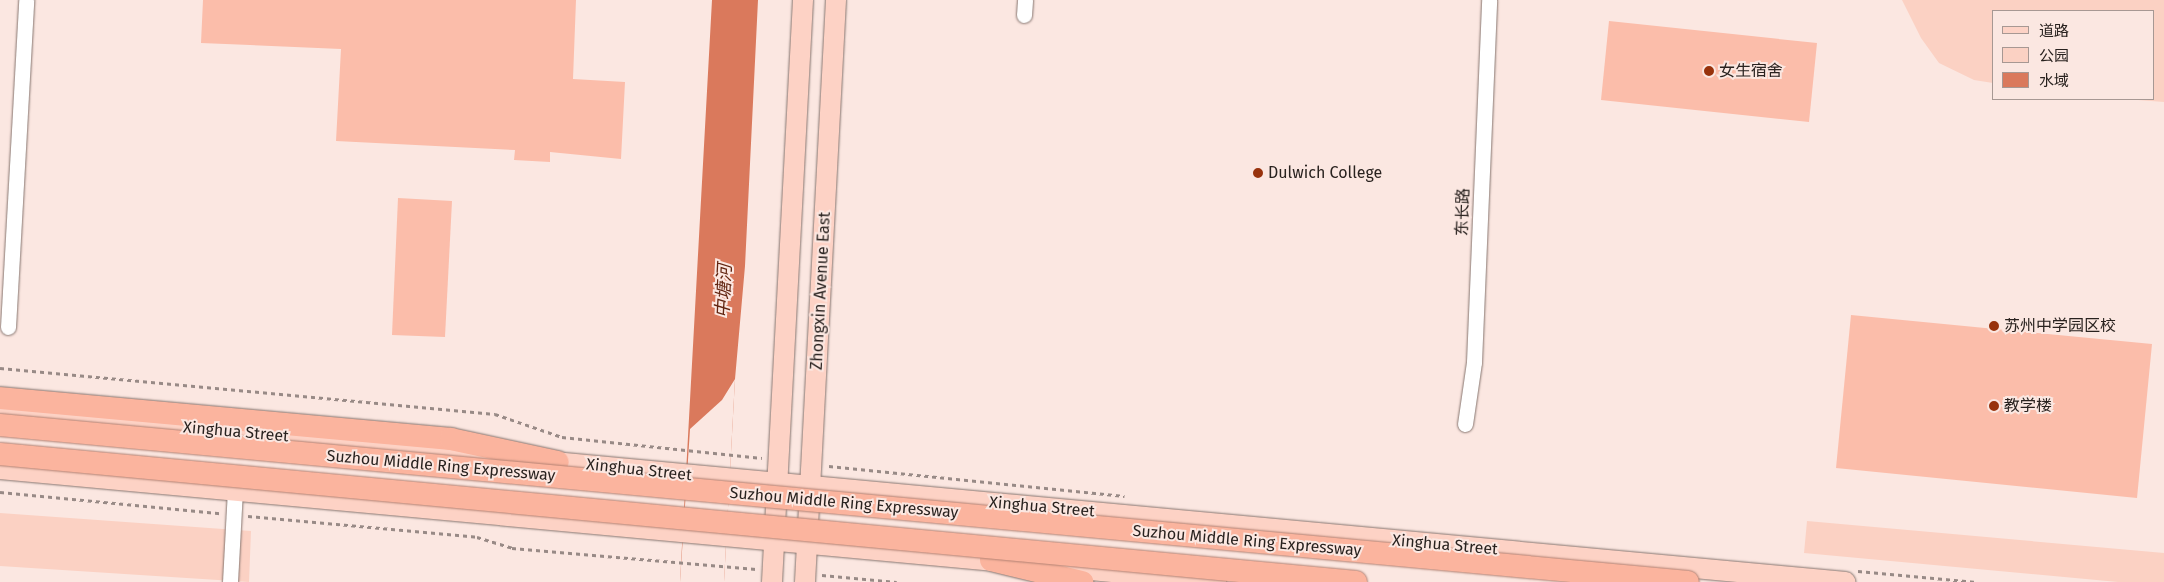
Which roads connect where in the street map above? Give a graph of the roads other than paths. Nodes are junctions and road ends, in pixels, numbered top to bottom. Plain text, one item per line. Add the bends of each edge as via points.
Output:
1 (26, 0) edge
2 (802, 0) edge
3 (836, 0) edge
4 (1488, 0) edge
5 (8, 327) dead end
6 (0, 398) edge
7 (0, 411) edge
8 (1465, 424) dead end
9 (0, 425) edge
10 (0, 454) edge
11 (558, 462) junction
12 (0, 469) edge
13 (777, 483) junction
14 (810, 486) junction
15 (235, 490) junction
16 (774, 540) junction
17 (806, 542) junction
18 (992, 560) junction
19 (230, 582) edge
20 (772, 582) edge
21 (805, 582) edge
22 (1082, 582) edge
23 (1216, 582) edge
24 (1356, 582) edge
25 (1688, 582) edge
26 (1845, 582) edge

1 - 5 street
2 - 13 main road, Zhongxin Avenue East
3 - 14 main road, Zhongxin Avenue East
4 - 8 street, 东长路 via 1474,362
6 - 11 highway via 451,439
7 - 11 main road, Xinghua Street
9 - 25 highway, Suzhou Middle Ring Expressway, bridge
10 - 24 highway, Suzhou Middle Ring Expressway, bridge
11 - 13 main road, Xinghua Street
12 - 15 main road
13 - 14 main road, Xinghua Street
13 - 16 main road, Zhongxin Avenue East
14 - 17 main road, Zhongxin Avenue East
14 - 26 main road, Xinghua Street
15 - 16 main road
15 - 19 street
16 - 17 main road
16 - 20 main road, Zhongxin Avenue East
17 - 18 main road
17 - 21 main road, Zhongxin Avenue East
18 - 22 highway
18 - 23 main road

